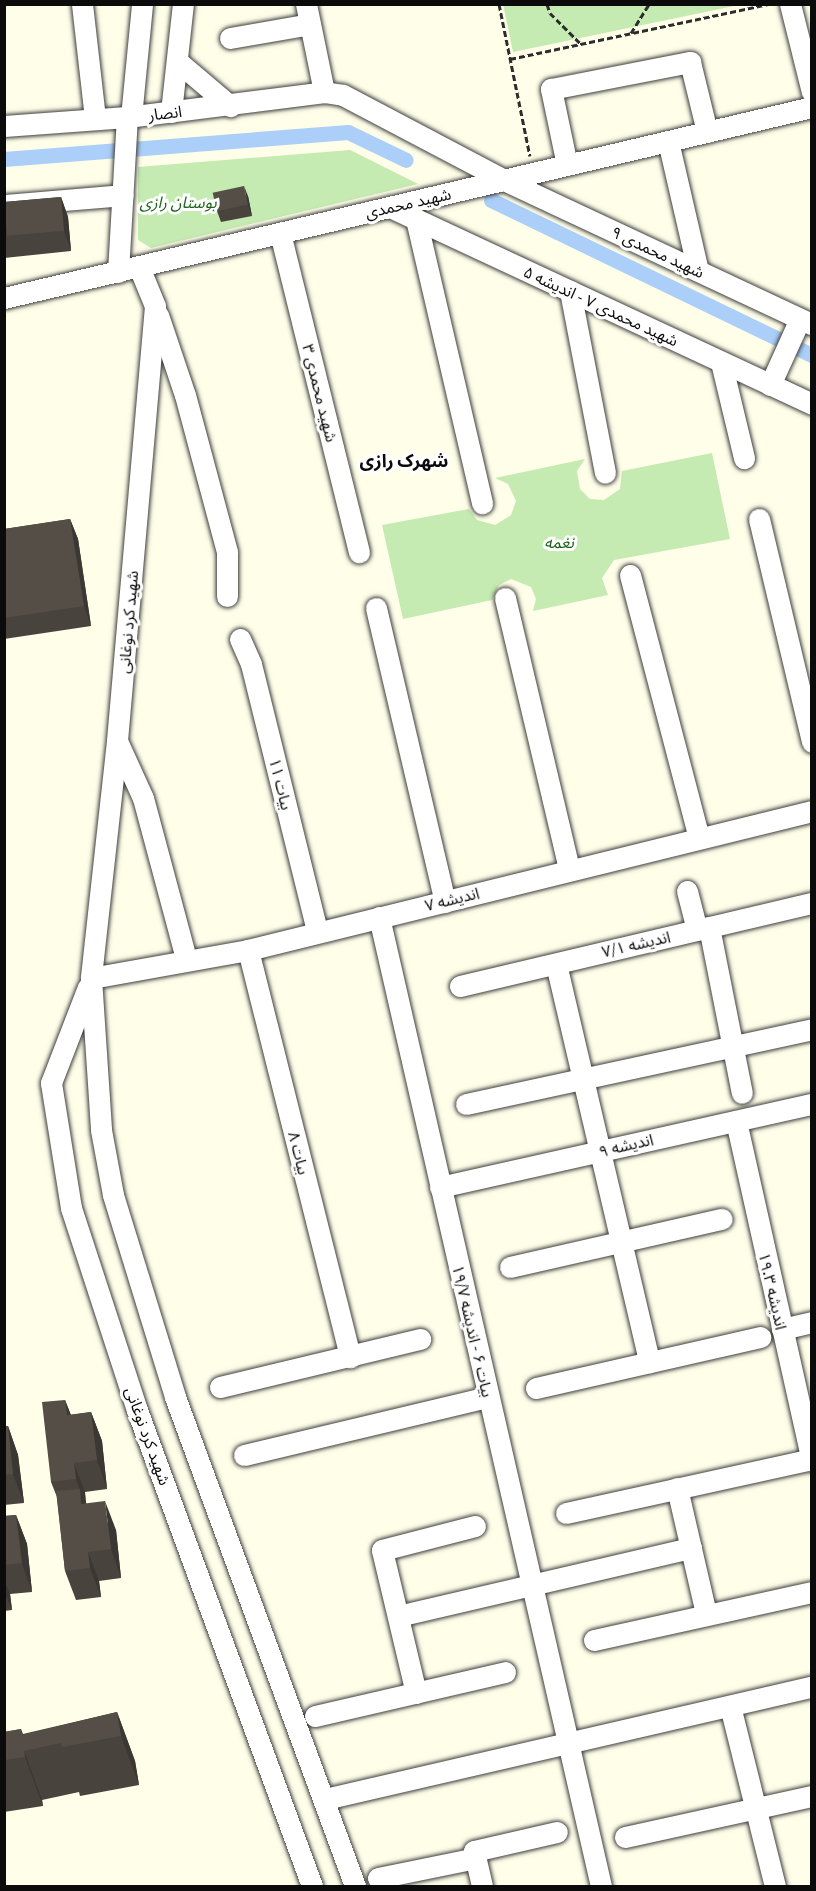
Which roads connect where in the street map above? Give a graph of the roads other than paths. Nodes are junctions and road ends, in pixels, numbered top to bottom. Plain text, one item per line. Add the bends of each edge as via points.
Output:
1 (82, 4) edge
2 (142, 4) edge
3 (183, 4) edge
4 (790, 4) edge
5 (308, 14) edge
6 (230, 38) dead end
7 (177, 61) junction
8 (324, 92) junction
9 (812, 92) edge
10 (230, 106) junction
11 (812, 107) edge
12 (171, 112) junction
13 (95, 118) junction
14 (128, 123) junction
15 (4, 126) edge
16 (707, 132) junction
17 (668, 141) junction
18 (567, 165) junction
19 (504, 180) junction
20 (123, 195) junction
21 (4, 205) edge
22 (390, 207) junction
23 (416, 219) junction
24 (280, 234) junction
25 (140, 267) junction
26 (698, 271) junction
27 (118, 272) junction
28 (570, 291) junction
29 (4, 298) edge
30 (155, 306) junction
31 (806, 321) edge
32 (721, 362) junction
33 (770, 384) junction
34 (812, 404) edge
35 (744, 458) dead end
36 (606, 474) dead end
37 (482, 503) dead end
38 (759, 519) dead end
39 (359, 552) dead end
40 (630, 575) dead end
41 (227, 596) dead end
42 (505, 598) dead end
43 (376, 608) dead end
44 (240, 639) dead end
45 (117, 741) junction
46 (812, 742) edge
47 (812, 811) edge
48 (699, 838) junction
49 (569, 868) junction
50 (687, 891) dead end
51 (444, 902) junction
52 (812, 903) edge
53 (379, 917) junction
54 (703, 929) junction
55 (317, 931) junction
56 (248, 950) junction
57 (184, 951) dead end
58 (556, 964) junction
59 (91, 978) junction
60 (460, 986) dead end
61 (812, 1029) edge
62 (733, 1045) junction
63 (583, 1079) junction
64 (742, 1093) dead end
65 (466, 1104) dead end
66 (812, 1104) edge
67 (736, 1120) junction
68 (600, 1151) junction
69 (440, 1187) junction
70 (722, 1219) dead end
71 (621, 1242) junction
72 (510, 1268) dead end
73 (812, 1322) edge
74 (782, 1329) junction
75 (760, 1337) dead end
76 (420, 1339) dead end
77 (350, 1357) junction
78 (649, 1362) junction
79 (220, 1387) dead end
80 (536, 1388) dead end
81 (488, 1397) junction
82 (244, 1455) dead end
83 (811, 1460) edge
84 (677, 1488) junction
85 (566, 1513) dead end
86 (475, 1526) dead end
87 (691, 1548) junction
88 (531, 1584) junction
89 (812, 1592) edge
90 (706, 1614) junction
91 (398, 1616) junction
92 (594, 1640) dead end
93 (505, 1672) dead end
94 (812, 1687) edge
95 (416, 1693) junction
96 (730, 1706) junction
97 (315, 1716) dead end
98 (567, 1744) junction
99 (812, 1796) edge
100 (324, 1799) junction
101 (756, 1809) junction
102 (557, 1832) dead end
103 (625, 1837) dead end
104 (475, 1855) junction
105 (378, 1878) dead end
106 (312, 1887) edge
107 (355, 1887) edge
108 (482, 1887) edge
109 (601, 1887) edge
110 (775, 1887) edge

1 - 13 street
2 - 14 street
3 - 7 street
4 - 9 street
5 - 6 street
5 - 8 street
7 - 10 street
7 - 12 street
8 - 10 street, انصار
8 - 19 street, شهید محمدی ۹ via 360,102
10 - 12 street, انصار
11 - 16 street, شهید محمدی
12 - 14 street, انصار
13 - 14 street, انصار
13 - 15 street, انصار
14 - 20 street
16 - 17 street, شهید محمدی
16 - 18 street via 690,62 551,89
17 - 18 street, شهید محمدی
17 - 26 street
18 - 19 street, شهید محمدی
19 - 22 street, شهید محمدی
19 - 26 street, شهید محمدی ۹
20 - 21 street
20 - 27 street
22 - 23 street, شهید محمدی ۷ - اندیشه ۵
22 - 24 street, شهید محمدی
23 - 28 street, شهید محمدی ۷ - اندیشه ۵
23 - 37 street
24 - 25 street, شهید محمدی
24 - 39 street, شهید محمدی ۳
25 - 27 street, شهید محمدی
25 - 30 street, شهید کرد نوغانی
26 - 31 street, شهید محمدی ۹
27 - 29 street, شهید محمدی
28 - 32 street, شهید محمدی ۷ - اندیشه ۵
28 - 36 street
30 - 41 street via 185,395 227,552
30 - 45 street, شهید کرد نوغانی
31 - 33 street
32 - 33 street, شهید محمدی ۷ - اندیشه ۵
32 - 35 street
33 - 34 street, شهید محمدی ۷ - اندیشه ۵
38 - 46 street
40 - 48 street
42 - 49 street
43 - 51 street
44 - 55 street, بیات ۱۱ via 251,664
45 - 57 street via 143,798
45 - 59 street, شهید کرد نوغانی
47 - 48 street, اندیشه ۷
48 - 49 street, اندیشه ۷
49 - 51 street, اندیشه ۷
50 - 54 street
51 - 53 street, اندیشه ۷
52 - 54 street, اندیشه ۷/۱
53 - 55 street, اندیشه ۷
53 - 69 street, بیات ۶ - اندیشه ۱۹/۷
54 - 58 street, اندیشه ۷/۱
54 - 62 street
55 - 56 street, اندیشه ۷
56 - 59 street, اندیشه ۷
56 - 77 street, بیات ۸
58 - 60 street, اندیشه ۷/۱
58 - 63 street
59 - 100 street, شهید کرد نوغانی via 95,1081 112,1195 175,1397
59 - 106 street, شهید کرد نوغانی via 51,1083 71,1208 137,1410
61 - 62 street
62 - 63 street
62 - 64 street
63 - 65 street
63 - 68 street
66 - 67 street, اندیشه ۹
67 - 68 street, اندیشه ۹
67 - 74 street, اندیشه ۱۹.۳
68 - 69 street, اندیشه ۹
68 - 71 street
69 - 81 street, بیات ۶ - اندیشه ۱۹/۷
70 - 71 street
71 - 72 street
71 - 78 street
73 - 74 street
74 - 83 street, اندیشه ۱۹.۳
75 - 78 street
76 - 77 street
77 - 79 street
78 - 80 street
81 - 82 street
81 - 88 street, بیات ۶ - اندیشه ۱۹/۷
83 - 84 street
84 - 85 street
84 - 87 street
86 - 91 street via 382,1550
87 - 88 street
87 - 90 street
88 - 91 street
88 - 98 street, بیات ۶ - اندیشه ۱۹/۷
89 - 90 street
90 - 92 street
91 - 95 street
93 - 95 street
94 - 96 street
95 - 97 street
96 - 98 street
96 - 101 street
98 - 100 street
98 - 109 street, بیات ۶ - اندیشه ۱۹/۷
99 - 101 street
100 - 107 street, شهید کرد نوغانی
101 - 103 street
101 - 110 street
102 - 104 street
104 - 105 street
104 - 108 street

